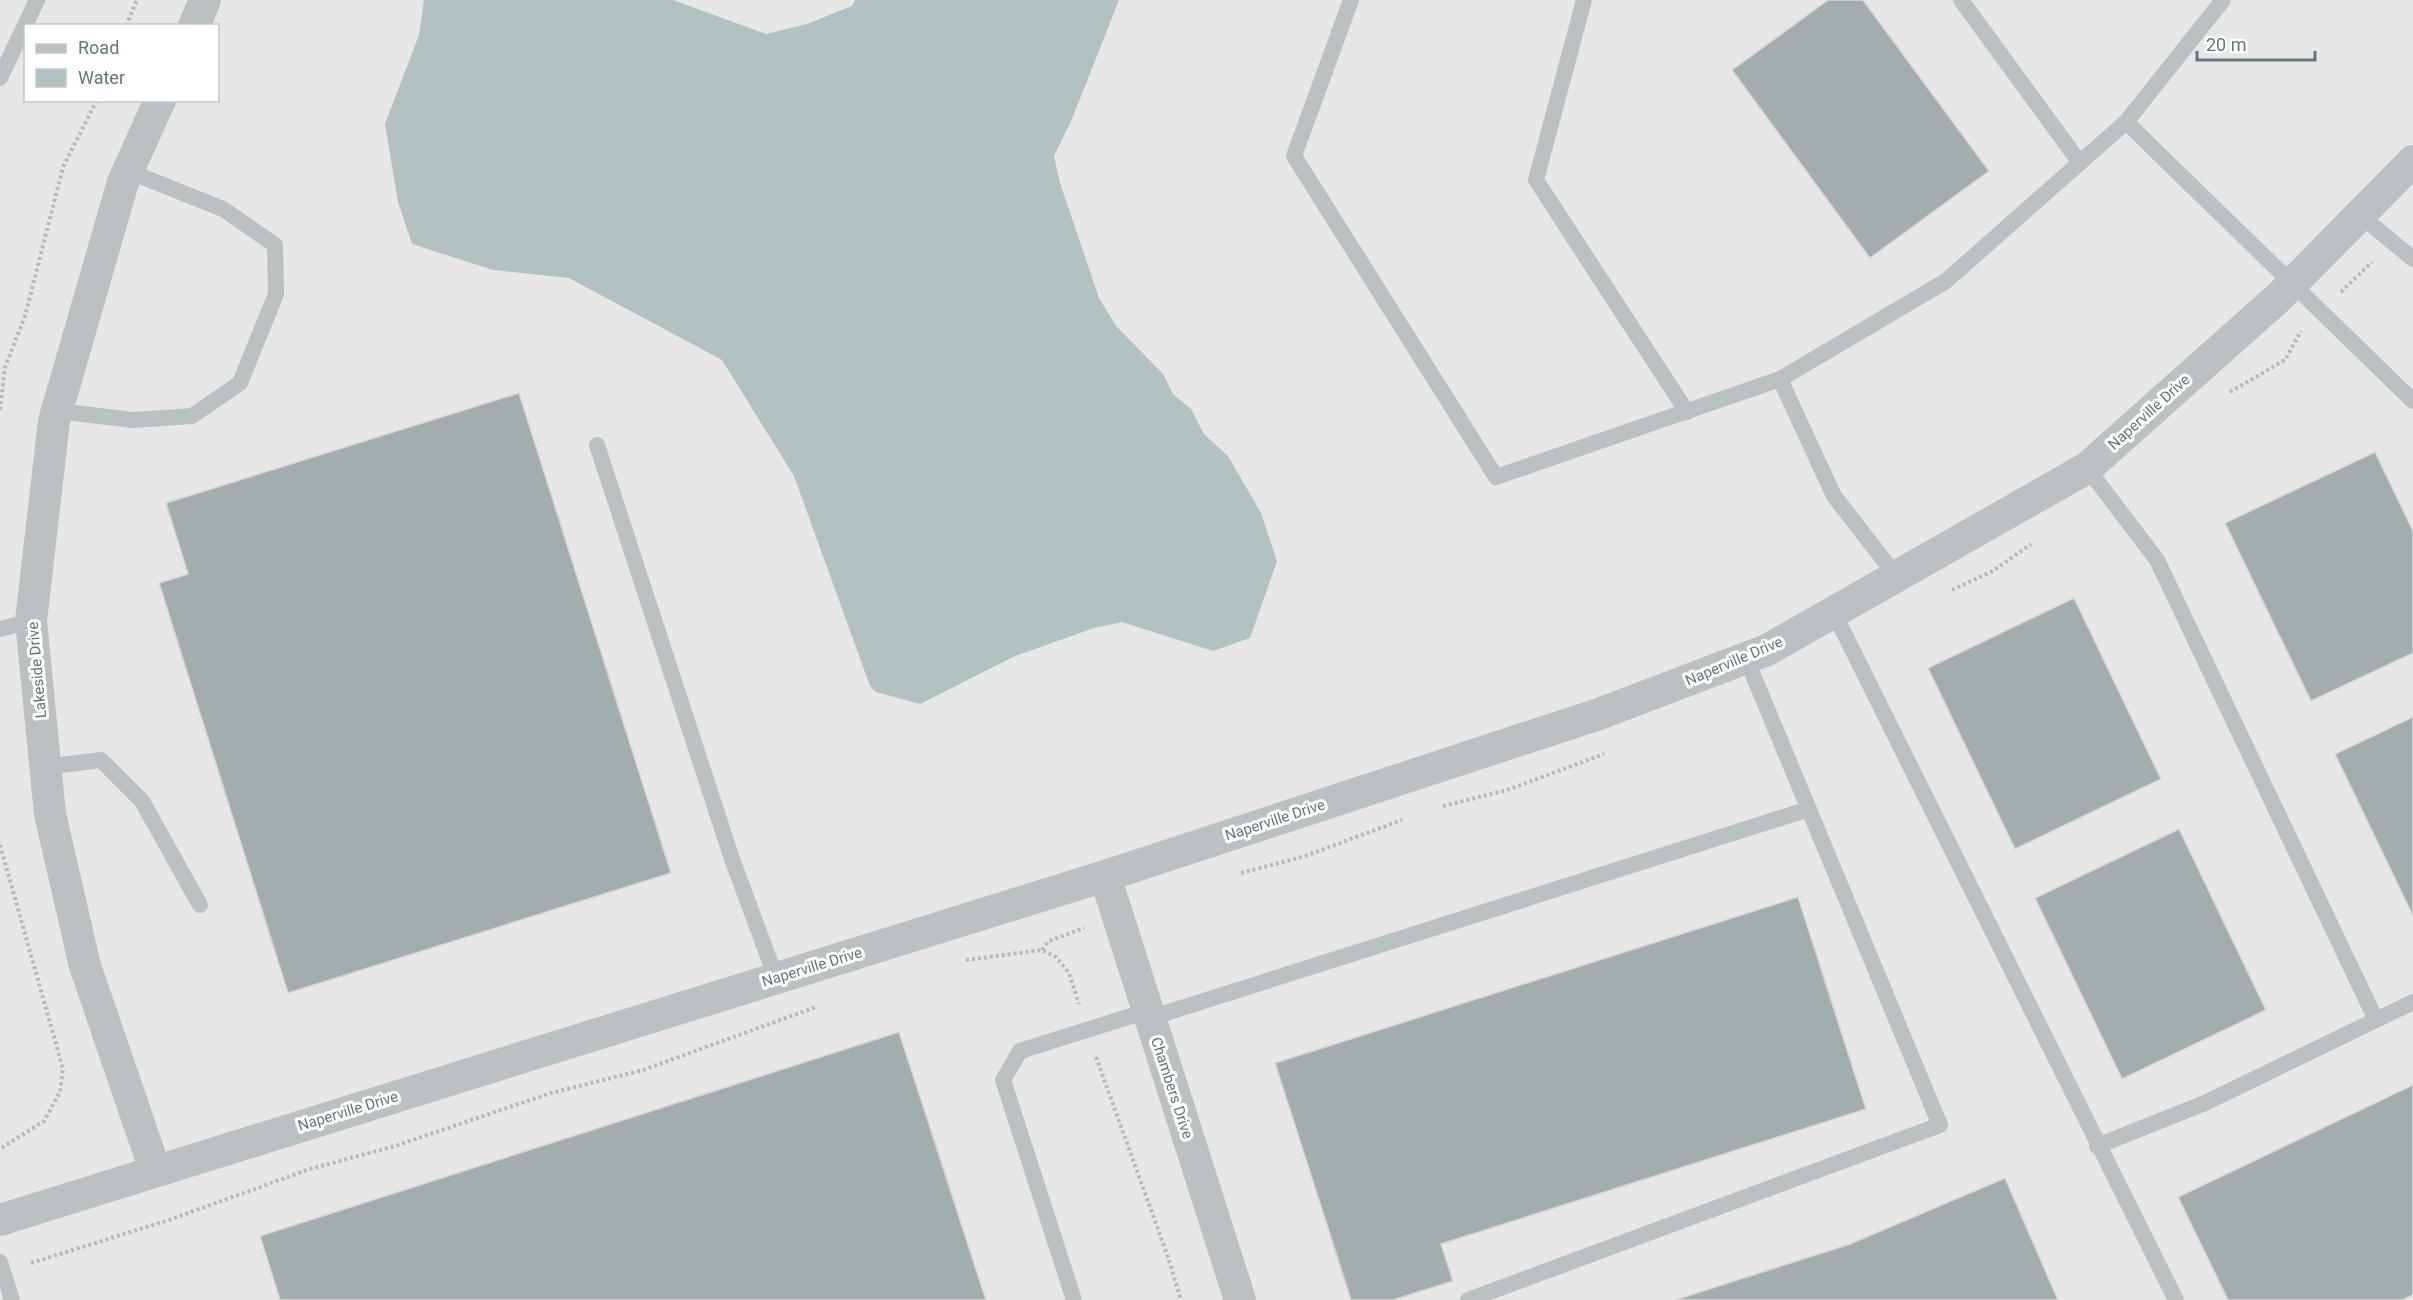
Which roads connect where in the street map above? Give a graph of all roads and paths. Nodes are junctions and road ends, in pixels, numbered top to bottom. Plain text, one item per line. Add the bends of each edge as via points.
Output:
1 (37, 0) edge
2 (137, 0) edge
3 (205, 0) edge
4 (1351, 0) edge
5 (1584, 0) edge
6 (1962, 0) edge
7 (2223, 0) edge
8 (26, 24) edge
9 (127, 24) edge
10 (195, 24) edge
11 (24, 27) edge
12 (0, 78) edge
13 (96, 102) edge
14 (159, 102) edge
15 (2126, 122) junction
16 (2413, 161) edge
17 (2080, 163) junction
18 (128, 171) junction
19 (2360, 215) junction
20 (2413, 259) edge
21 (2293, 283) junction
22 (1780, 379) junction
23 (2413, 401) edge
24 (0, 410) edge
25 (57, 411) junction
26 (1687, 411) junction
27 (597, 445) dead end
28 (2087, 468) junction
29 (1897, 577) junction
30 (1834, 613) junction
31 (31, 621) junction
32 (0, 629) edge
33 (1746, 658) junction
34 (46, 767) junction
35 (1809, 810) junction
36 (0, 845) edge
37 (1105, 876) junction
38 (200, 905) dead end
39 (962, 960) dead end
40 (776, 978) junction
41 (2413, 1002) edge
42 (818, 1006) dead end
43 (1149, 1014) junction
44 (2376, 1020) junction
45 (1087, 1030) junction
46 (2097, 1146) junction
47 (0, 1149) edge
48 (155, 1170) junction
49 (0, 1220) edge
50 (2, 1267) edge
51 (12, 1300) edge
52 (1074, 1300) edge
53 (1181, 1300) edge
54 (1240, 1300) edge
55 (1468, 1300) edge
56 (2176, 1300) edge

1 - 8 lane
2 - 9 path
3 - 10 street
4 - 26 lane via 1293,156 1496,477
5 - 26 lane via 1536,180
6 - 17 lane
7 - 15 lane
11 - 12 lane
13 - 24 path via 63,167 26,316 5,367
14 - 18 street, Lakeside Drive
15 - 17 lane
15 - 21 lane
16 - 19 street, Naperville Drive
17 - 22 lane via 1946,281
18 - 25 street, Lakeside Drive
18 - 25 lane via 223,209 275,245 276,294 240,383 192,416 133,420
19 - 20 lane
19 - 21 street, Naperville Drive
21 - 23 lane
21 - 28 street, Naperville Drive
22 - 26 lane
22 - 29 lane via 1834,496
25 - 31 street, Lakeside Drive
27 - 40 lane via 732,859
28 - 29 street, Naperville Drive
28 - 44 lane via 2157,560
29 - 30 street, Naperville Drive
30 - 33 street, Naperville Drive
30 - 46 lane
31 - 32 lane
31 - 34 street, Lakeside Drive
33 - 35 lane
33 - 37 street, Naperville Drive via 1599,714
34 - 38 lane via 101,760 142,801
34 - 48 street, Lakeside Drive via 51,813 85,966
35 - 43 lane
35 - 55 lane via 1940,1125
36 - 47 path via 63,1069 60,1092 44,1121
37 - 40 street, Naperville Drive
37 - 43 street, Chambers Drive
39 - 45 path via 1042,950 1056,957 1069,973
40 - 48 street, Naperville Drive
41 - 44 lane
42 - 50 path via 643,1070 551,1093 395,1146 310,1169 169,1220
43 - 45 lane
43 - 54 street, Chambers Drive
44 - 46 lane via 2205,1103
45 - 52 lane via 1020,1051 1003,1080
45 - 53 path
46 - 56 lane
48 - 49 street, Naperville Drive
50 - 51 lane

